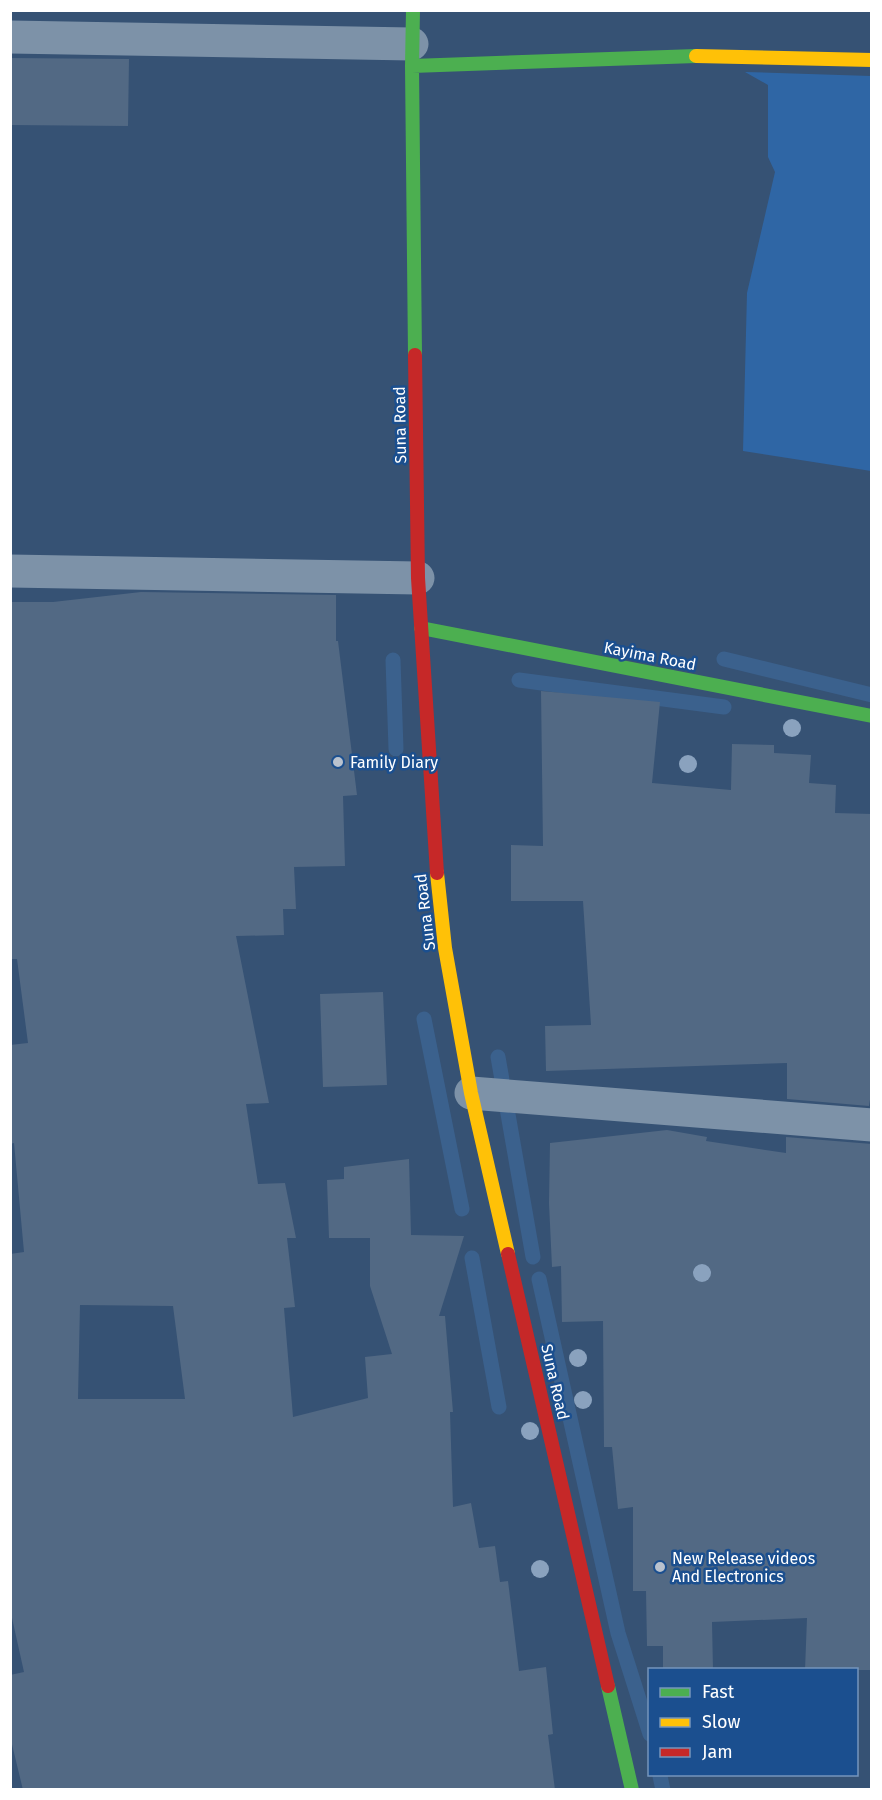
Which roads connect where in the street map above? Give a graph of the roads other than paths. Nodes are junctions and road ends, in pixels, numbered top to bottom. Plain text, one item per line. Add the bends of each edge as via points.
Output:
1 (413, 10) edge
2 (10, 37) edge
3 (412, 55) junction
4 (872, 60) edge
5 (10, 571) edge
6 (418, 578) junction
7 (421, 628) junction
8 (872, 716) edge
9 (471, 1093) junction
10 (872, 1125) edge
11 (632, 1790) edge

1 - 3 street, Suna Road
2 - 3 street
3 - 4 street via 710,55
3 - 6 street, Suna Road
5 - 6 street
6 - 7 street, Suna Road
7 - 8 street, Kayima Road
7 - 9 street, Suna Road via 435,858 445,948
9 - 10 street
9 - 11 street, Suna Road

